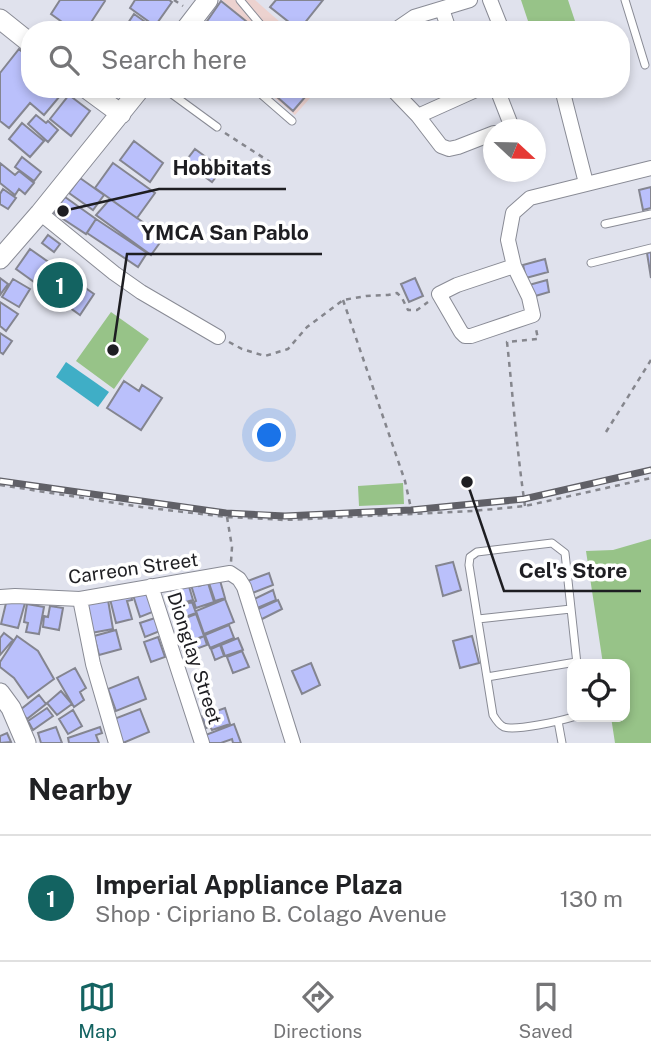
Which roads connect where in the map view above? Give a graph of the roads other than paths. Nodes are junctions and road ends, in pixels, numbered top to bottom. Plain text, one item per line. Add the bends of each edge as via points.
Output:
1 (208, 0) edge
2 (240, 0) edge
3 (470, 0) edge
4 (490, 0) edge
5 (625, 0) edge
6 (442, 9) junction
7 (0, 19) edge
8 (192, 21) edge
9 (258, 21) edge
10 (408, 21) edge
11 (446, 21) edge
12 (498, 21) edge
13 (21, 36) edge
14 (645, 65) dead end
15 (99, 98) edge
16 (133, 98) edge
17 (177, 98) edge
18 (265, 98) edge
19 (401, 98) edge
20 (457, 98) edge
21 (500, 98) edge
22 (564, 98) edge
23 (121, 114) junction
24 (418, 116) junction
25 (506, 119) edge
26 (292, 121) dead end
27 (217, 127) road end
28 (483, 137) edge
29 (651, 168) edge
30 (586, 183) junction
31 (40, 214) junction
32 (651, 214) edge
33 (605, 224) dead end
34 (651, 247) edge
35 (0, 259) edge
36 (591, 263) dead end
37 (513, 266) junction
38 (218, 337) road end
39 (151, 586) junction
40 (0, 597) edge
41 (80, 599) junction
42 (571, 610) junction
43 (478, 619) junction
44 (576, 659) edge
45 (567, 664) edge
46 (487, 677) junction
47 (0, 693) edge
48 (567, 719) edge
49 (558, 721) junction
50 (26, 743) edge
51 (116, 743) edge
52 (202, 743) edge
53 (293, 743) edge
54 (562, 743) edge

1 - 8 main road
2 - 9 lane
3 - 6 street
4 - 12 street
5 - 14 lane
6 - 10 street
6 - 11 street
7 - 13 main road
15 - 23 main road
16 - 23 main road
17 - 27 lane
18 - 26 lane
19 - 24 street
20 - 24 street
21 - 25 street
22 - 30 street
23 - 31 main road
24 - 28 street via 441,146 449,149
29 - 30 street
30 - 37 street via 530,198 513,213 508,240
31 - 35 main road
31 - 38 street via 132,286
32 - 33 lane
34 - 36 lane
37 - 37 street via 534,315 465,335 439,294
39 - 41 street, Carreon Street
39 - 52 street, Dionglay Street
39 - 53 street, Carreon Street via 230,573 239,579
40 - 41 street, Carreon Street
41 - 51 street
42 - 43 lane
42 - 43 lane via 565,553 552,543 477,552 470,557
42 - 44 lane
43 - 46 lane
45 - 46 lane
46 - 49 lane via 492,715 501,726 510,729
47 - 50 main road
48 - 49 lane
49 - 54 lane

